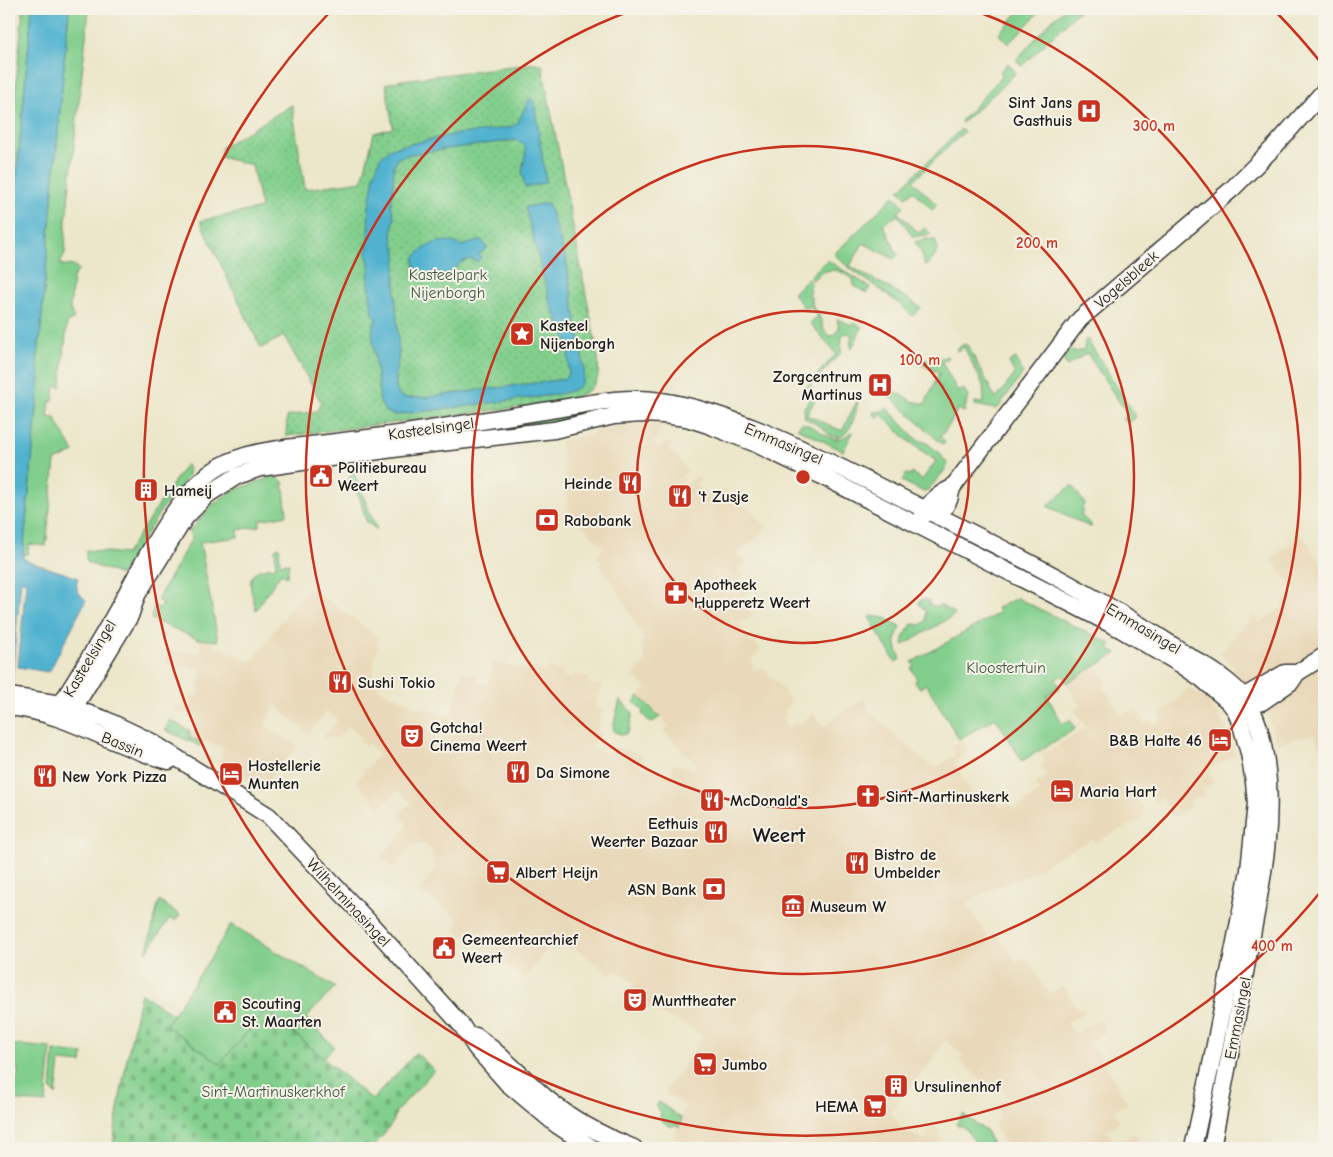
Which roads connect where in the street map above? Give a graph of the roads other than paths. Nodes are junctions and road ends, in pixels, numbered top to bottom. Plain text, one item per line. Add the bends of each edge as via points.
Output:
1 (1324, 91) edge
2 (614, 399) joint
3 (614, 416) joint
4 (932, 513) junction
5 (919, 527) junction
6 (1324, 656) edge
7 (11, 702) edge
8 (1243, 705) junction
9 (65, 710) junction
10 (226, 789) joint
11 (462, 1026) junction
12 (592, 1148) edge
13 (634, 1148) edge
14 (1193, 1148) edge
15 (1212, 1148) edge

1 - 4 street, Vogelsbleek via 1232,189 1080,319 952,488 949,500
2 - 4 street, Emmasingel via 666,402 712,413 830,462
2 - 9 street, Kasteelsingel via 412,432 264,451 224,464 195,486 176,509 135,575
3 - 5 street, Emmasingel via 663,415 708,425 754,443
3 - 9 street, Kasteelsingel via 554,430 286,464 237,476 207,495 185,518 137,595 130,616
4 - 5 street, Vogelsbleek
4 - 8 street, Emmasingel via 1074,586 1146,629 1224,680
5 - 8 street, Emmasingel via 1150,645 1202,679 1229,702
6 - 8 street via 1262,702
7 - 9 street, Bassin
8 - 14 street, Emmasingel via 1256,803 1254,834 1248,878
8 - 15 street, Emmasingel via 1258,724 1263,746 1268,778 1267,852
9 - 10 street, Bassin via 161,759 186,766
10 - 11 street, Wilhelminasingel via 269,816
11 - 12 street, Wilhelminasingel via 506,1083 557,1125
11 - 13 street, Wilhelminasingel via 566,1112

